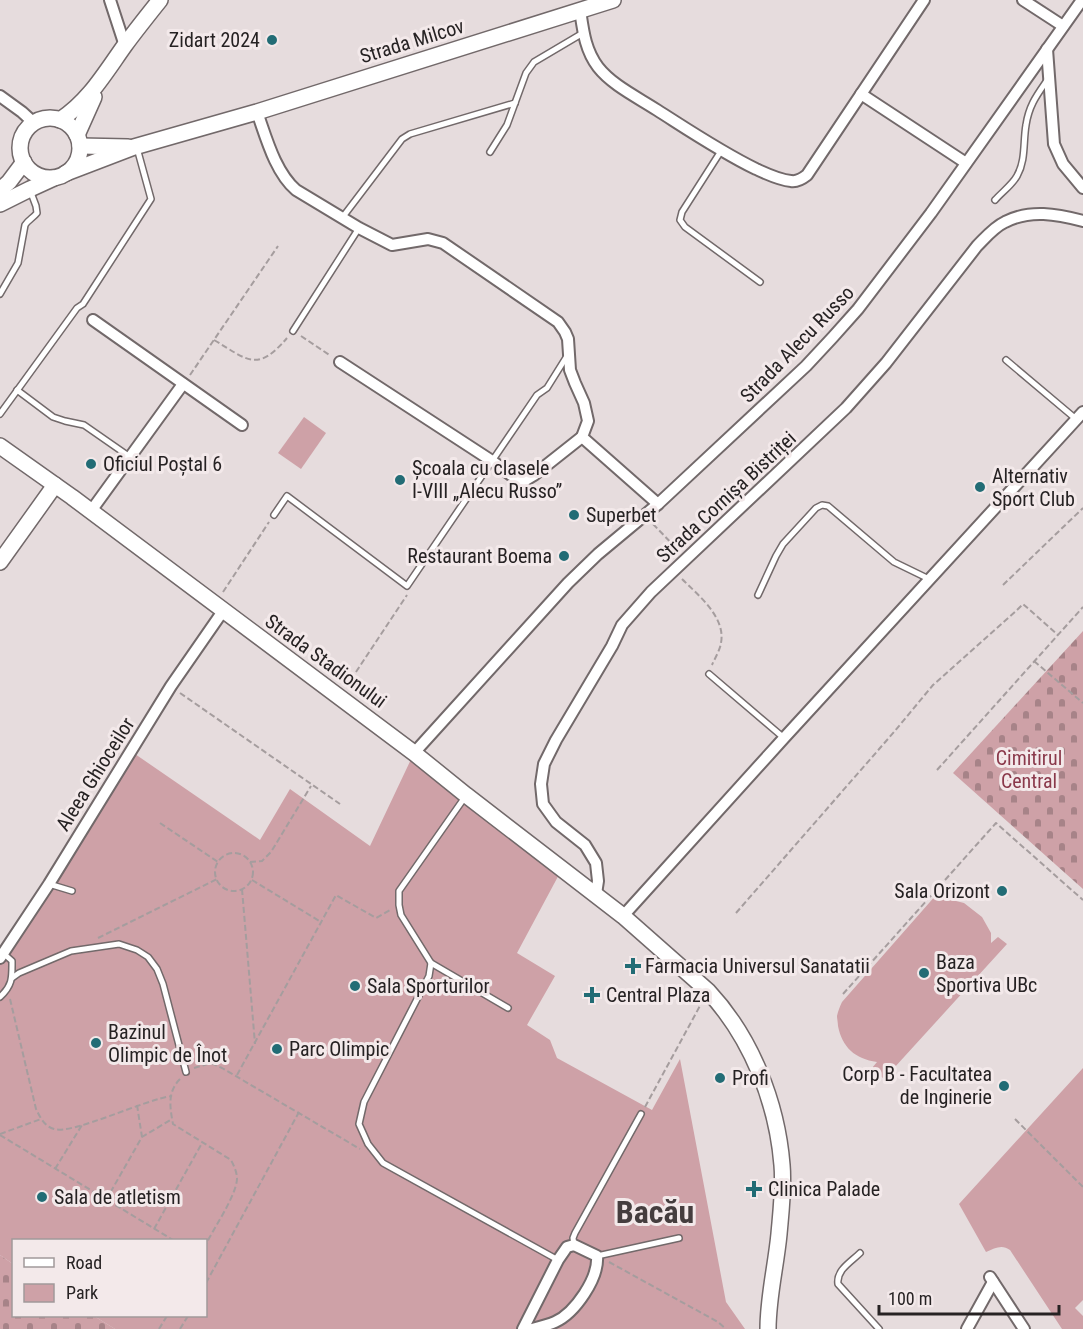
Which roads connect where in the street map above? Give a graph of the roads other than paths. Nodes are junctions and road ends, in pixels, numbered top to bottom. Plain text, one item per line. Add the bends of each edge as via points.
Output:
1 (110, 0) edge
2 (160, 0) edge
3 (613, 0) edge
4 (924, 0) edge
5 (1023, 0) edge
6 (1082, 0) edge
7 (580, 10) junction
8 (1063, 26) junction
9 (583, 33) junction
10 (125, 46) junction
11 (1047, 49) junction
12 (1049, 77) junction
13 (99, 83) junction
14 (861, 94) junction
15 (0, 96) edge
16 (515, 103) junction
17 (257, 112) junction
18 (60, 120) junction
19 (34, 123) junction
20 (78, 141) junction
21 (135, 147) junction
22 (721, 151) junction
23 (490, 152) dead end
24 (24, 162) junction
25 (966, 163) junction
26 (61, 175) junction
27 (1083, 188) edge
28 (30, 189) junction
29 (0, 190) edge
30 (995, 200) dead end
31 (0, 204) edge
32 (342, 218) junction
33 (1083, 221) edge
34 (359, 228) junction
35 (760, 282) dead end
36 (0, 294) edge
37 (93, 320) dead end
38 (293, 331) road end
39 (569, 352) junction
40 (1006, 360) dead end
41 (340, 362) road end
42 (183, 384) junction
43 (17, 390) junction
44 (0, 414) edge
45 (1080, 416) edge
46 (242, 425) dead end
47 (582, 437) junction
48 (0, 446) edge
49 (130, 457) junction
50 (492, 461) junction
51 (55, 485) junction
52 (658, 504) junction
53 (91, 511) junction
54 (274, 515) road end
55 (0, 562) edge
56 (929, 579) junction
57 (758, 595) dead end
58 (219, 608) junction
59 (709, 674) road end
60 (784, 738) junction
61 (414, 753) junction
62 (466, 795) junction
63 (49, 884) junction
64 (72, 891) dead end
65 (596, 894) junction
66 (623, 916) junction
67 (2, 955) edge
68 (432, 963) junction
69 (12, 978) junction
70 (2, 996) edge
71 (508, 1008) dead end
72 (186, 1072) road end
73 (641, 1114) road end
74 (679, 1238) dead end
75 (574, 1245) junction
76 (860, 1253) dead end
77 (597, 1256) junction
78 (558, 1260) junction
79 (523, 1329) edge
80 (532, 1329) edge
81 (768, 1329) edge
82 (879, 1329) edge
83 (967, 1329) edge
84 (1024, 1329) edge

1 - 10 street
2 - 10 street
3 - 7 street, Strada Milcov
4 - 14 street
5 - 8 street
6 - 8 street, Strada Alecu Russo
7 - 9 street
7 - 17 street, Strada Milcov
8 - 11 street, Strada Alecu Russo
9 - 16 lane via 534,62
9 - 22 street via 599,69 616,84
10 - 13 street
11 - 12 street
11 - 25 street, Strada Alecu Russo
12 - 27 street via 1054,144
12 - 30 lane via 1032,103 1016,178
13 - 18 street via 73,112
13 - 20 street
14 - 22 street via 801,180 766,174
14 - 25 street
15 - 19 street
16 - 23 lane
16 - 32 lane via 410,134
17 - 21 street, Strada Milcov
17 - 32 street via 287,182
18 - 19 street via 51,118
18 - 20 street via 67,123
19 - 24 street via 23,136
20 - 21 street, Strada Milcov
20 - 26 street via 76,162
21 - 26 street, Strada Milcov
21 - 43 lane via 151,199 83,304
22 - 35 lane via 680,220
24 - 26 street via 35,173 48,178
24 - 29 street
25 - 52 street, Strada Alecu Russo via 833,338
26 - 28 street, Strada Milcov
28 - 31 street, Strada Milcov
28 - 36 lane via 37,213 25,225 18,263
32 - 34 street
33 - 65 street, Strada Cornișa Bistriței via 1038,213 1017,217 997,227 977,246 846,408 651,592 622,625 556,740 544,764 541,784 543,804 556,822 585,845 597,863
34 - 38 lane
34 - 39 street via 392,245 428,239 443,243 558,322 568,339
37 - 42 street
39 - 47 street via 570,370 588,421
39 - 50 lane
40 - 45 lane
41 - 50 street
42 - 46 street
42 - 49 street
43 - 44 lane
43 - 49 lane via 53,417 84,425
45 - 56 street
47 - 50 street via 524,481
47 - 52 street
48 - 51 street, Strada Stadionului
49 - 53 street
50 - 54 lane via 407,586 287,496
51 - 53 street, Strada Stadionului
51 - 55 street
52 - 61 street, Strada Alecu Russo via 568,583
53 - 58 street, Strada Stadionului
56 - 57 lane via 894,562 822,505 783,544
56 - 60 street
58 - 61 street, Strada Stadionului
58 - 63 street, Aleea Ghioceilor
59 - 60 lane
60 - 66 street
61 - 62 street, Strada Stadionului
62 - 65 street, Strada Stadionului
62 - 68 lane via 399,891 401,915
63 - 64 lane
63 - 67 street, Aleea Ghioceilor
65 - 66 street, Strada Stadionului
66 - 81 street, Strada Stadionului via 719,1002 741,1035 771,1104 783,1167
67 - 69 lane via 12,961
68 - 71 lane
68 - 78 lane via 429,976 364,1102 359,1124 383,1163
69 - 70 lane
69 - 72 lane via 71,951 119,944 136,950 157,969
73 - 75 lane via 575,1233
74 - 77 lane
75 - 77 street
75 - 78 street via 567,1247
76 - 82 lane via 841,1271 838,1284
77 - 80 street via 589,1286 571,1311 556,1322
78 - 79 street
83 - 84 street via 991,1279

